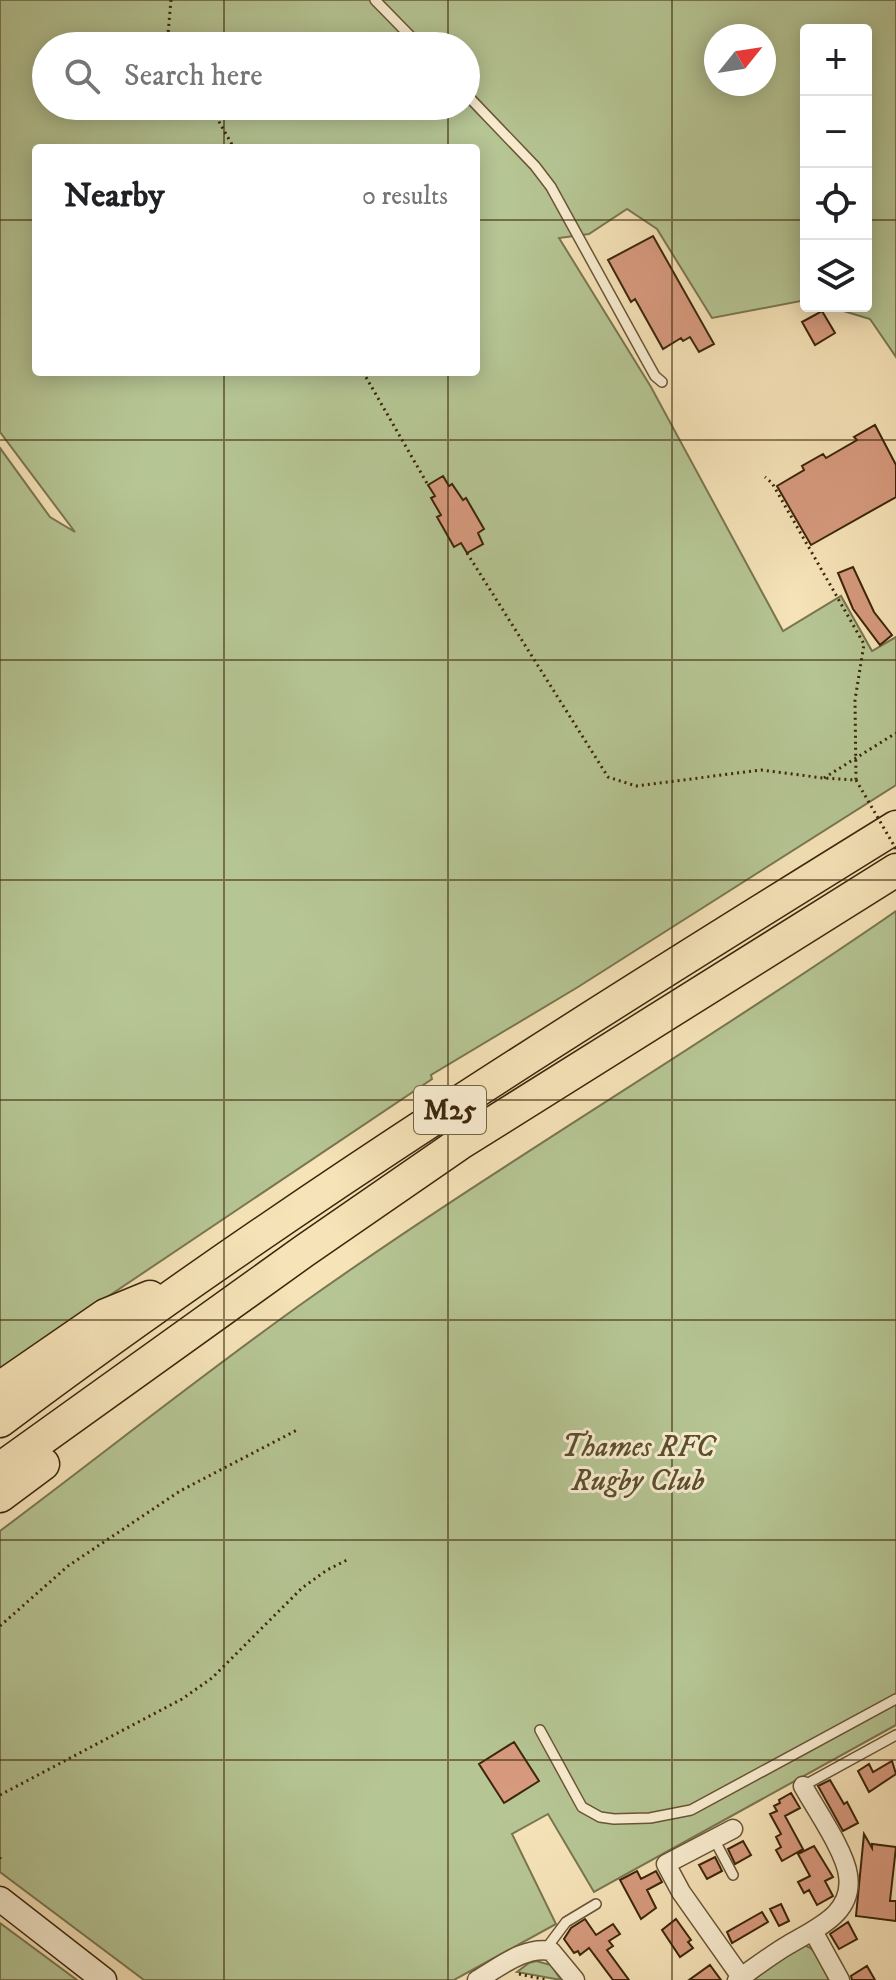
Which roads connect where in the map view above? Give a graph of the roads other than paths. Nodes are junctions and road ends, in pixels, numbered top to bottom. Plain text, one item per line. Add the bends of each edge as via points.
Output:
1 (375, 0) edge
2 (406, 32) edge
3 (480, 109) edge
4 (662, 382) dead end
5 (896, 827) edge
6 (896, 870) edge
7 (695, 996) junction
8 (4, 1410) edge
9 (0, 1469) edge
10 (0, 1496) edge
11 (896, 1699) edge
12 (540, 1730) dead end
13 (896, 1735) edge
14 (803, 1786) joint
15 (733, 1829) dead end
16 (714, 1839) junction
17 (733, 1875) dead end
18 (0, 1899) edge
19 (596, 1904) dead end
20 (813, 1931) junction
21 (545, 1950) junction
22 (739, 1979) edge
23 (104, 1980) edge
24 (477, 1980) edge
25 (575, 1980) edge
26 (840, 1980) edge

1 - 2 lane
3 - 4 lane via 551,187
5 - 8 highway, M25 via 531,1058
6 - 7 highway, M25
7 - 9 highway, M25 via 433,1162
7 - 10 highway, M25 via 199,1347
11 - 12 lane via 691,1810 650,1818 614,1819 588,1812
13 - 14 lane
14 - 20 street via 848,1875 840,1910
15 - 16 street
16 - 17 lane
16 - 22 street via 666,1864
18 - 23 main road
19 - 21 lane via 566,1922
20 - 22 street
20 - 26 street
21 - 24 street via 528,1951
21 - 25 street

